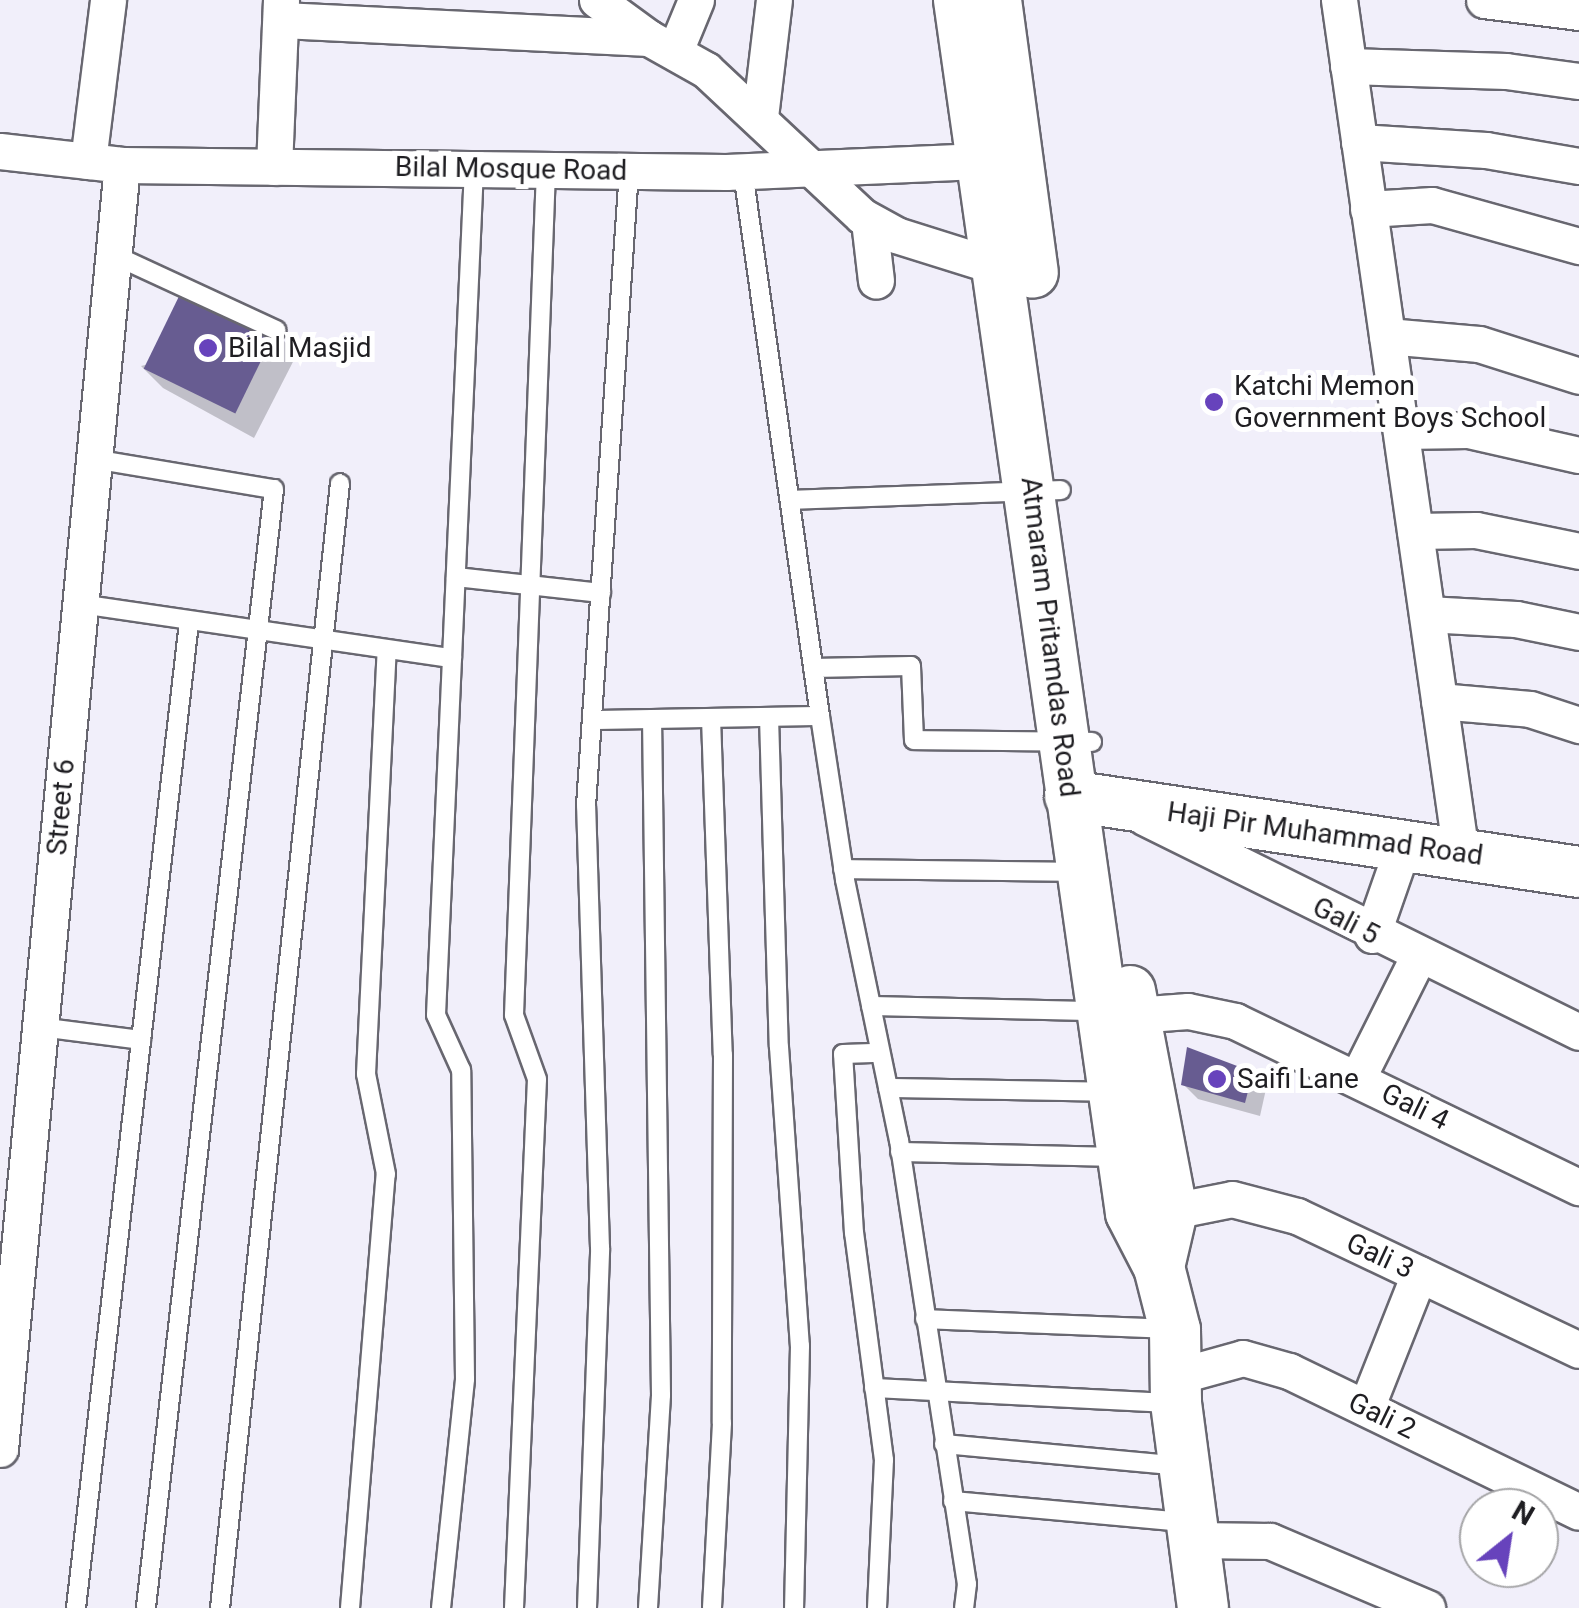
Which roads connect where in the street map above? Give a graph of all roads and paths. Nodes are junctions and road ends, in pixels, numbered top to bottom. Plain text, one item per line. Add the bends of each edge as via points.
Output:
1 (108, 0) edge
2 (696, 0) edge
3 (774, 0) edge
4 (959, 0) edge
5 (996, 0) edge
6 (1339, 0) edge
7 (1484, 0) edge
8 (604, 2) edge
9 (282, 10) edge
10 (1579, 12) edge
11 (662, 45) junction
12 (1348, 66) junction
13 (1579, 81) edge
14 (760, 117) junction
15 (1359, 142) junction
16 (0, 151) edge
17 (1003, 160) junction
18 (105, 163) junction
19 (274, 166) junction
20 (1579, 166) edge
21 (474, 169) junction
22 (815, 169) junction
23 (546, 170) junction
24 (630, 171) junction
25 (743, 172) junction
26 (1368, 208) junction
27 (869, 221) junction
28 (1579, 246) edge
29 (114, 255) junction
30 (1017, 274) junction
31 (876, 281) dead end
32 (276, 330) dead end
33 (1387, 336) junction
34 (1579, 376) edge
35 (1401, 431) junction
36 (1579, 455) edge
37 (94, 459) junction
38 (340, 483) dead end
39 (1046, 490) junction
40 (790, 500) junction
41 (1415, 532) junction
42 (1579, 550) edge
43 (456, 577) junction
44 (530, 585) junction
45 (601, 592) junction
46 (80, 604) junction
47 (1427, 614) junction
48 (189, 622) junction
49 (258, 632) junction
50 (1579, 632) edge
51 (324, 643) junction
52 (388, 650) junction
53 (452, 658) junction
54 (813, 668) junction
55 (1439, 700) junction
56 (769, 716) junction
57 (820, 716) junction
58 (710, 718) junction
59 (652, 719) junction
60 (592, 720) junction
61 (1579, 724) edge
62 (1078, 743) junction
63 (1096, 800) junction
64 (1403, 846) junction
65 (1461, 854) junction
66 (843, 869) junction
67 (1080, 872) junction
68 (1579, 872) edge
69 (1372, 935) junction
70 (1418, 956) junction
71 (871, 1006) junction
72 (1117, 1013) junction
73 (40, 1027) junction
74 (1579, 1032) edge
75 (141, 1040) junction
76 (880, 1054) junction
77 (1357, 1080) junction
78 (888, 1088) junction
79 (1112, 1092) junction
80 (900, 1152) junction
81 (1124, 1158) junction
82 (1579, 1186) edge
83 (1172, 1211) junction
84 (1159, 1268) junction
85 (1418, 1274) junction
86 (925, 1319) junction
87 (1579, 1350) edge
88 (1176, 1370) junction
89 (874, 1388) junction
90 (935, 1390) junction
91 (1366, 1408) junction
92 (944, 1444) junction
93 (0, 1449) edge
94 (1184, 1466) junction
95 (953, 1500) junction
96 (1579, 1512) edge
97 (1193, 1531) junction
98 (76, 1608) edge
99 (146, 1608) edge
100 (220, 1608) edge
101 (350, 1608) edge
102 (441, 1608) edge
103 (514, 1608) edge
104 (587, 1608) edge
105 (648, 1608) edge
106 (712, 1608) edge
107 (794, 1608) edge
108 (877, 1608) edge
109 (964, 1608) edge
110 (1203, 1608) edge
111 (1428, 1608) edge

1 - 18 street, Street 6
2 - 11 street
3 - 14 street
4 - 17 main road, Atmaram Pritamdas Road
5 - 17 main road, Atmaram Pritamdas Road
6 - 12 street
7 - 10 street
8 - 11 street
9 - 11 street
9 - 19 street
11 - 14 street
12 - 13 street via 1506,71
12 - 15 street
14 - 22 street
15 - 20 street via 1486,150
15 - 26 street
16 - 18 street, Bilal Mosque Road
17 - 22 street, Bilal Mosque Road
17 - 30 main road, Atmaram Pritamdas Road
18 - 19 street, Bilal Mosque Road
18 - 29 street, Street 6
19 - 21 street, Bilal Mosque Road
21 - 23 street, Bilal Mosque Road
21 - 43 lane
22 - 25 street, Bilal Mosque Road
22 - 27 street
23 - 24 street, Bilal Mosque Road
23 - 44 lane
24 - 25 street, Bilal Mosque Road
24 - 45 lane
25 - 40 lane
26 - 28 street via 1432,205
26 - 33 street
27 - 30 street
27 - 31 street
29 - 32 lane
29 - 37 street, Street 6
30 - 39 main road, Atmaram Pritamdas Road
33 - 34 street via 1479,344
33 - 35 street
35 - 36 street via 1468,430
35 - 41 street
37 - 46 street, Street 6
37 - 49 lane via 274,489
38 - 51 lane
39 - 40 lane
39 - 62 main road, Atmaram Pritamdas Road
40 - 54 lane
41 - 42 street via 1476,530
41 - 47 street
43 - 44 lane
43 - 53 lane
44 - 45 lane
44 - 103 lane via 514,1015 537,1079
45 - 60 lane
46 - 48 lane
46 - 73 street, Street 6
47 - 50 street via 1516,619
47 - 55 street
48 - 49 lane
48 - 75 lane
49 - 51 lane
49 - 99 lane
51 - 52 lane
51 - 100 lane
52 - 53 lane
52 - 101 lane via 366,1074 386,1174
53 - 102 lane via 436,1015 462,1070 465,1379
54 - 57 lane
54 - 62 lane via 911,666 914,740
55 - 61 street via 1530,709
55 - 65 street
56 - 57 lane
56 - 58 lane
56 - 107 lane via 779,1047 800,1346
57 - 66 lane
58 - 59 lane
58 - 106 lane via 723,1055 722,1423
59 - 60 lane
59 - 105 lane via 661,1395
60 - 104 lane via 586,806 600,1248
62 - 63 main road, Atmaram Pritamdas Road
63 - 64 main road, Haji Pir Muhammad Road
63 - 67 main road, Atmaram Pritamdas Road
63 - 69 street, Gali 5
63 - 72 main road, Atmaram Pritamdas Road
64 - 65 main road, Haji Pir Muhammad Road
64 - 69 street
65 - 68 main road, Haji Pir Muhammad Road
66 - 67 lane
66 - 71 lane
67 - 72 main road, Atmaram Pritamdas Road
69 - 70 street, Gali 5
70 - 74 street, Gali 5
70 - 77 street
71 - 72 lane
71 - 76 lane
72 - 77 street, Gali 4 via 1188,1011 1235,1020
72 - 79 main road, Atmaram Pritamdas Road
72 - 83 main road, Atmaram Pritamdas Road
73 - 75 lane
73 - 93 street, Street 6
75 - 98 lane
76 - 78 lane
76 - 89 lane via 843,1054 854,1233
77 - 82 street, Gali 4
78 - 79 lane
78 - 80 lane
79 - 81 main road, Atmaram Pritamdas Road
80 - 81 lane
80 - 86 lane
81 - 84 main road, Atmaram Pritamdas Road via 1131,1214
83 - 84 main road, Atmaram Pritamdas Road
83 - 85 street, Gali 3 via 1232,1199 1281,1212
84 - 88 main road, Atmaram Pritamdas Road
85 - 87 street, Gali 3
85 - 91 street
86 - 88 lane
86 - 90 lane
88 - 90 lane
88 - 91 street, Gali 2 via 1244,1358 1289,1371
88 - 94 main road, Atmaram Pritamdas Road
89 - 90 lane
89 - 108 lane via 884,1460
90 - 92 lane
91 - 96 street, Gali 2
92 - 94 lane
92 - 95 lane
94 - 97 main road, Atmaram Pritamdas Road
95 - 97 lane
95 - 109 lane via 968,1584
97 - 110 main road, Atmaram Pritamdas Road
97 - 111 street via 1270,1540

